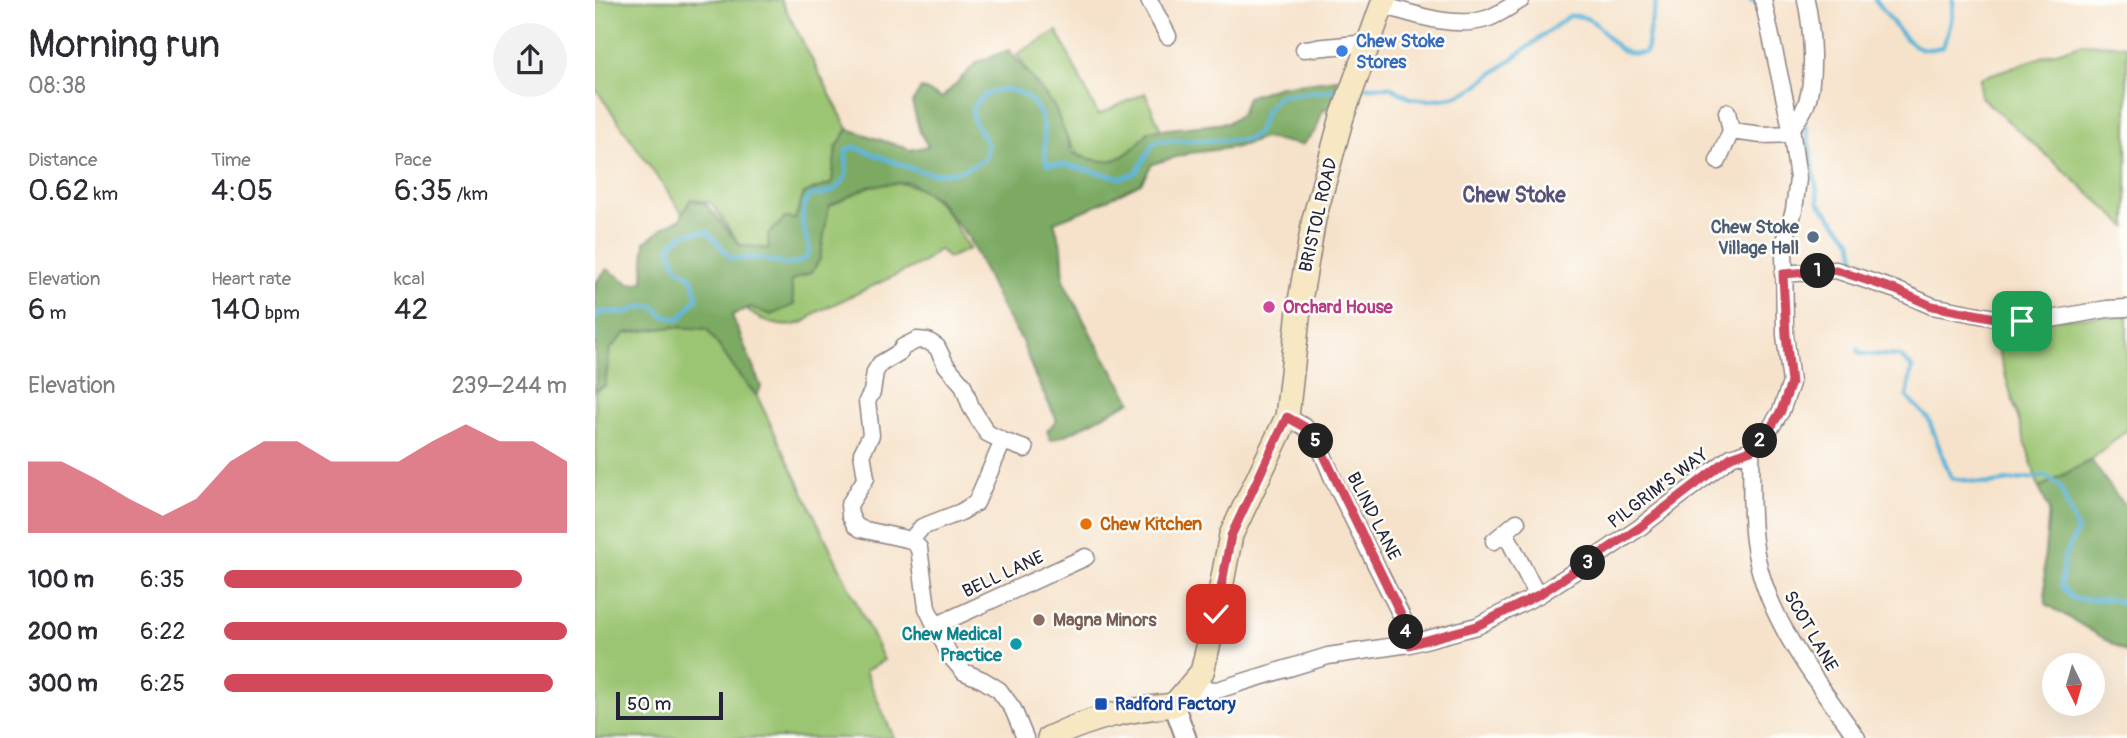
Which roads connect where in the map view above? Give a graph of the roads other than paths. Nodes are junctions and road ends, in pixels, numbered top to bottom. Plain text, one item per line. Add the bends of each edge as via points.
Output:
1 (1149, 0) edge
2 (1517, 1) edge
3 (1383, 2) edge
4 (1806, 2) edge
5 (1765, 5) edge
6 (1168, 36) dead end
7 (1368, 43) junction
8 (1304, 49) dead end
9 (1727, 112) dead end
10 (1731, 131) junction
11 (1792, 131) junction
12 (1718, 161) dead end
13 (1783, 274) junction
14 (2127, 308) edge
15 (1287, 417) junction
16 (1003, 441) junction
17 (1024, 449) dead end
18 (1751, 450) junction
19 (1506, 532) dead end
20 (911, 540) junction
21 (1086, 556) dead end
22 (1537, 595) junction
23 (935, 626) junction
24 (1409, 645) junction
25 (1190, 688) junction
26 (1174, 705) junction
27 (1082, 731) edge
28 (1025, 738) edge
29 (1049, 738) edge
30 (1186, 738) edge
31 (1857, 738) edge

1 - 6 street
2 - 3 street via 1473,22 1414,15
3 - 7 main road, BRISTOL ROAD
4 - 11 street via 1811,71 1807,103
5 - 11 street, PILGRIM'S WAY
7 - 8 street
7 - 15 main road, BRISTOL ROAD via 1314,219
9 - 10 street
10 - 11 street via 1762,135
10 - 12 street
11 - 13 street, PILGRIM'S WAY via 1798,179 1784,244
13 - 14 street via 1836,270 1932,306 2006,320 2034,322
13 - 18 street, PILGRIM'S WAY via 1791,383 1781,411
15 - 24 street, BLIND LANE via 1305,427 1319,445 1405,623
15 - 25 main road, BRISTOL ROAD via 1231,536 1202,671
16 - 17 street
16 - 20 street via 975,503 922,527
16 - 20 street via 987,433 963,384 928,341 917,340 880,364 867,401 871,435 862,453 866,478 849,505 850,514 861,529
18 - 22 street, PILGRIM'S WAY via 1731,457 1639,528
18 - 31 street, SCOT LANE via 1754,542 1768,595 1815,679
19 - 22 street
20 - 23 street via 919,548 927,608
21 - 23 street, BELL LANE
22 - 24 street, PILGRIM'S WAY via 1477,626
23 - 28 street via 964,672 999,690
24 - 25 street, PILGRIM'S WAY via 1328,656 1217,690
25 - 26 main road, BRISTOL ROAD
26 - 27 main road via 1110,714
26 - 30 street
27 - 29 main road

